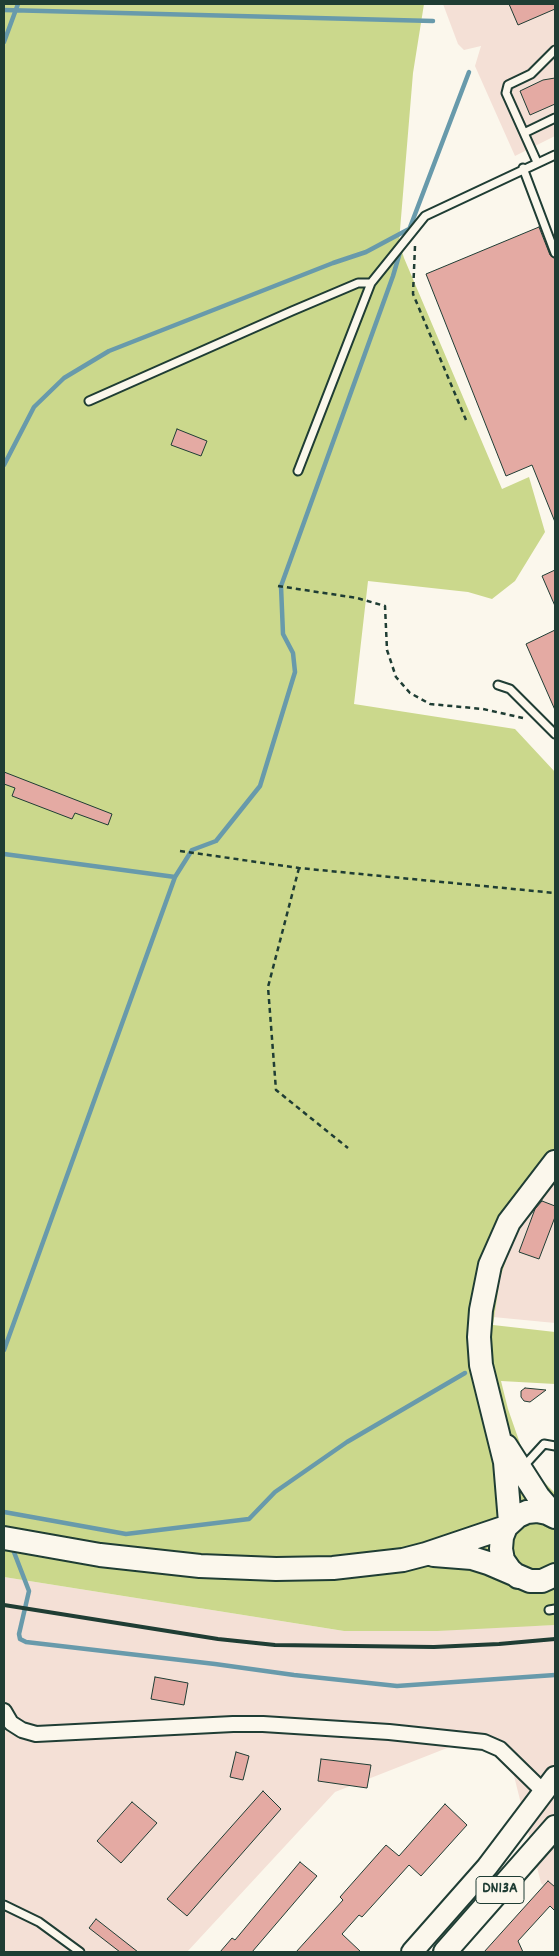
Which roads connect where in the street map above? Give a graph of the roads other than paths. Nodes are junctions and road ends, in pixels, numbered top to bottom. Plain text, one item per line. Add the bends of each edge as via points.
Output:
1 (555, 50) edge
2 (555, 118) edge
3 (524, 133) junction
4 (555, 154) edge
5 (537, 162) junction
6 (523, 168) junction
7 (555, 253) edge
8 (371, 283) junction
9 (89, 401) dead end
10 (298, 470) dead end
11 (498, 685) dead end
12 (555, 734) edge
13 (555, 1162) edge
14 (499, 1434) junction
15 (555, 1446) edge
16 (521, 1470) junction
17 (555, 1517) edge
18 (508, 1524) junction
19 (10, 1539) edge
20 (426, 1554) junction
21 (554, 1576) edge
22 (519, 1577) junction
23 (4, 1711) edge
24 (550, 1784) edge
25 (555, 1827) edge
26 (4, 1905) edge
27 (80, 1952) edge
28 (412, 1952) edge
29 (445, 1952) edge

1 - 3 lane via 531,74 508,84 506,89
2 - 3 lane
3 - 5 lane
4 - 5 lane
5 - 6 lane
6 - 7 lane
6 - 8 lane via 425,216
8 - 9 lane via 358,283 300,307
8 - 10 lane
11 - 12 lane via 510,689
13 - 14 main road via 508,1222 490,1265 485,1287 479,1337 487,1391
14 - 16 main road
14 - 18 main road via 507,1480
15 - 16 lane via 544,1444
16 - 17 main road
17 - 18 main road via 547,1513 527,1512
18 - 20 main road
18 - 22 main road via 501,1549 506,1565
19 - 20 main road via 100,1555 238,1568 333,1568 403,1560
20 - 22 main road via 472,1558
21 - 22 main road via 542,1581
23 - 24 street via 11,1723 36,1734 263,1724 484,1742 500,1749
24 - 28 street via 487,1867
25 - 29 main road, DN13A
26 - 27 lane via 39,1922

